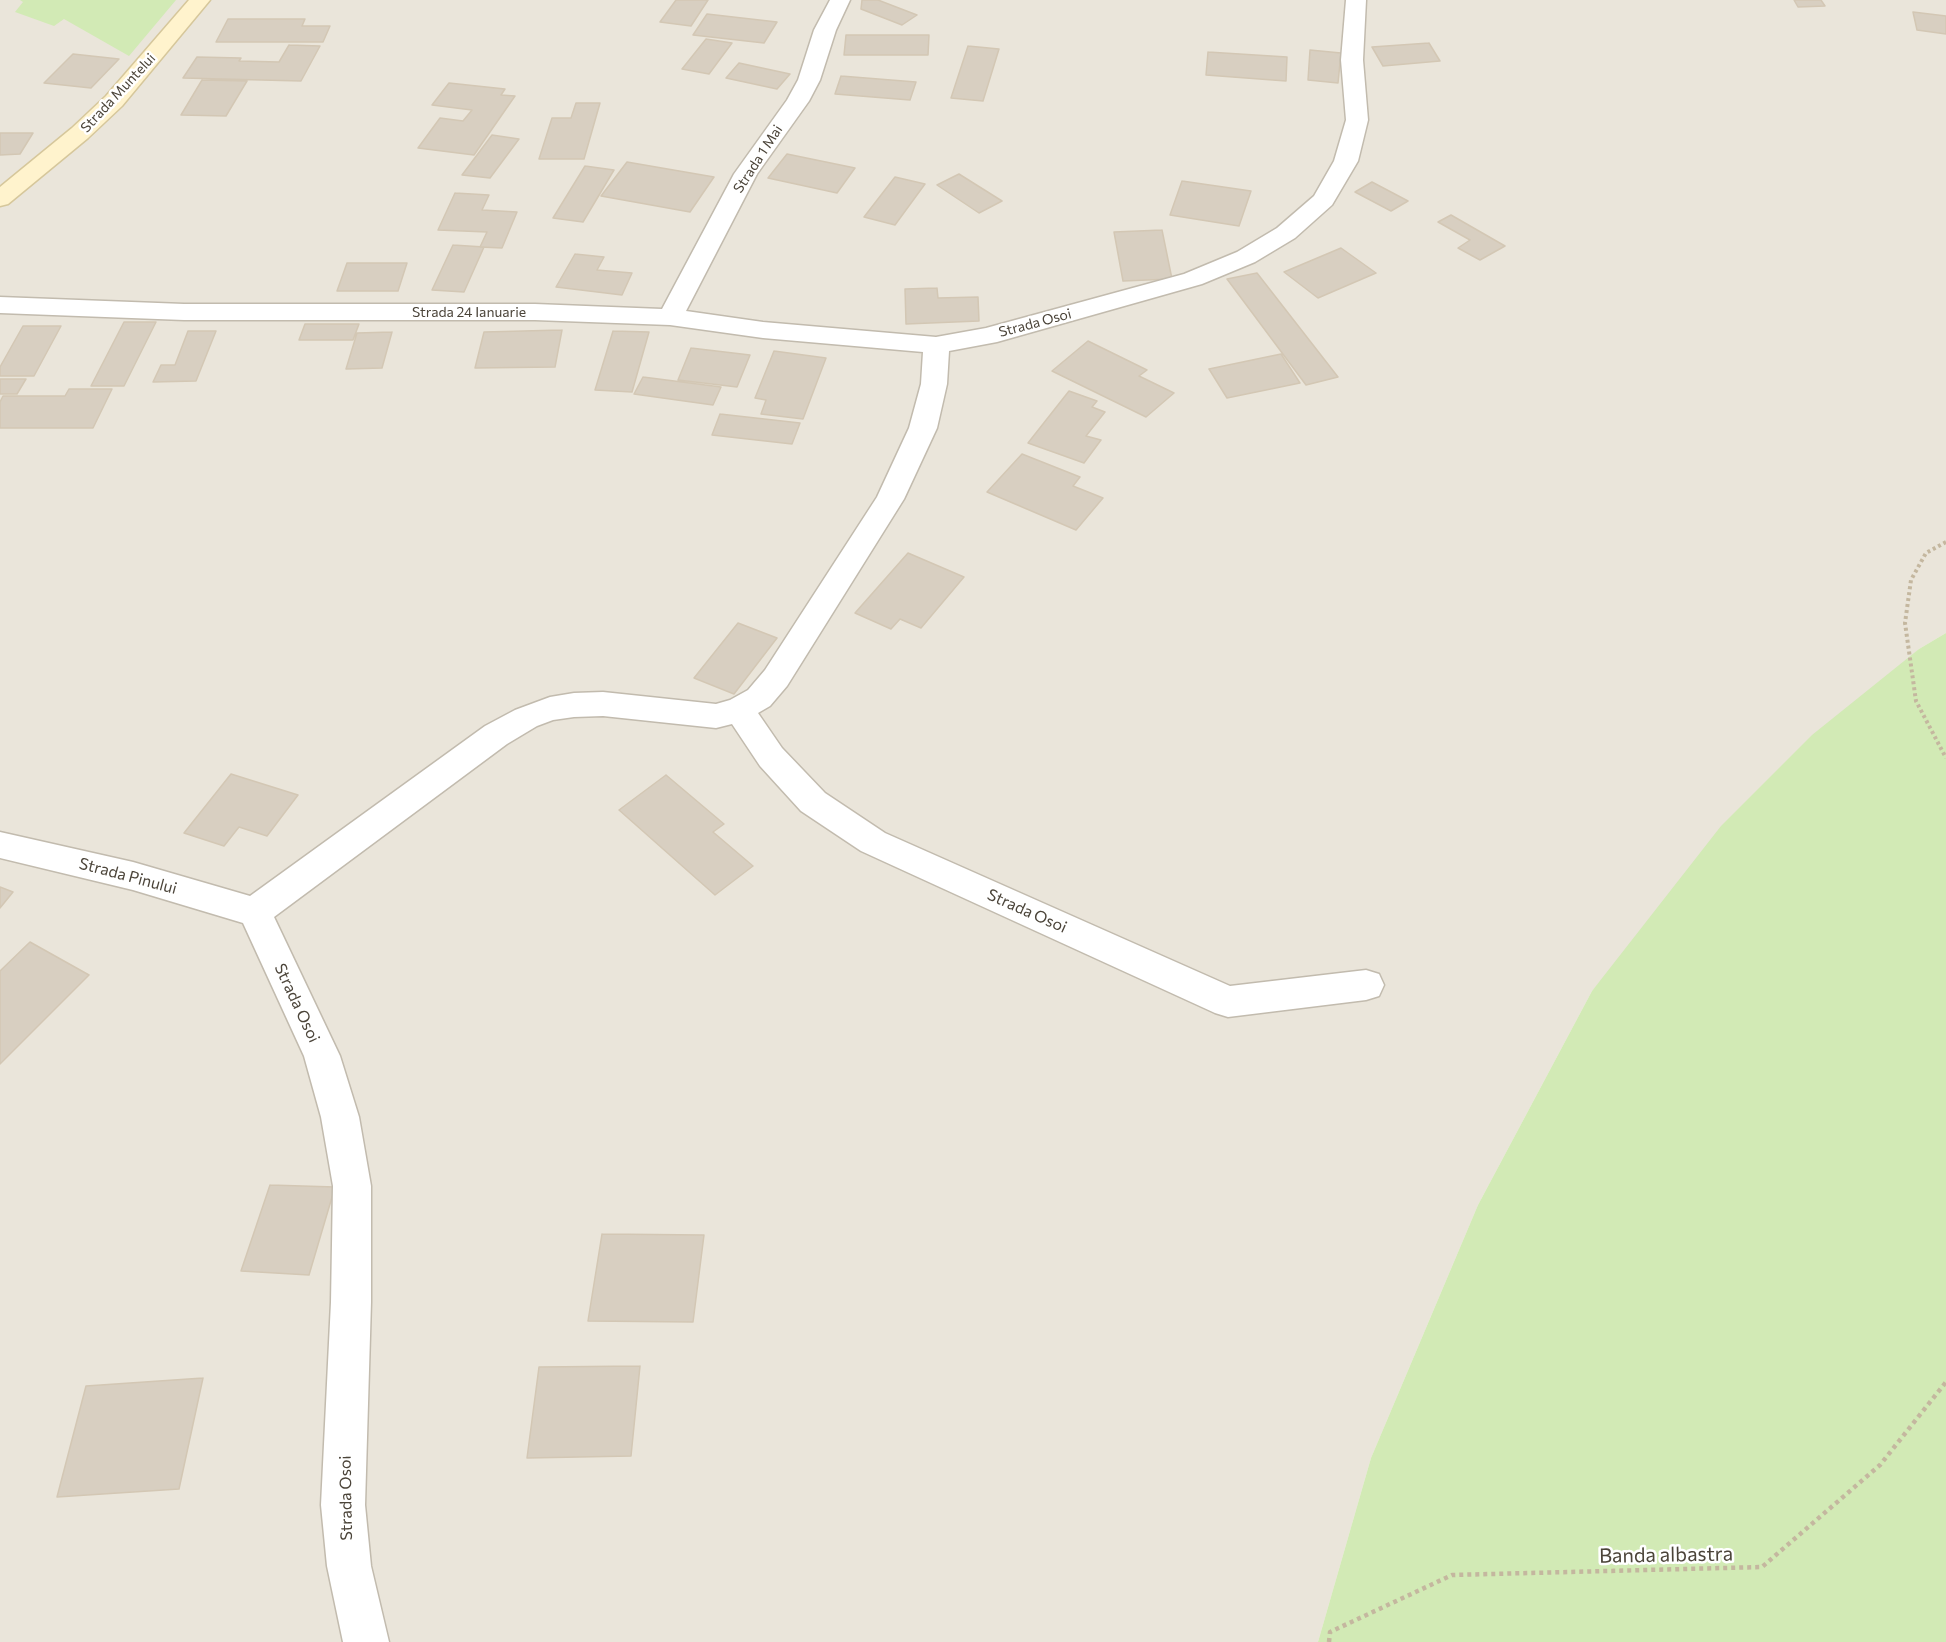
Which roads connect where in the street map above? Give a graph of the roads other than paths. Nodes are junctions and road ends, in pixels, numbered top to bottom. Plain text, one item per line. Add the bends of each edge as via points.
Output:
1 (200, 0) edge
2 (840, 0) edge
3 (1356, 0) edge
4 (0, 200) edge
5 (0, 305) edge
6 (670, 316) junction
7 (936, 345) junction
8 (740, 710) junction
9 (0, 845) edge
10 (255, 912) junction
11 (1366, 985) dead end
12 (366, 1642) edge

1 - 4 street, Strada Muntelui via 114,101
2 - 6 street, Strada 1 Mai via 798,101 746,174
3 - 7 street, Strada Osoi via 1352,60 1357,120 1346,161 1324,200 1286,233 1246,257 1193,279 987,336
5 - 6 street, Strada 24 Ianuarie via 184,312
6 - 7 street, Strada 24 Ianuarie via 763,330
7 - 8 street via 934,384 923,428 890,499 776,678 759,698
8 - 10 street via 716,716 603,704 574,705 526,718 496,735
8 - 11 street, Strada Osoi via 771,757 813,802 873,842 1228,1002
9 - 10 street, Strada Pinului via 133,876
10 - 12 street, Strada Osoi via 322,1056 340,1117 352,1186 343,1505 349,1566

